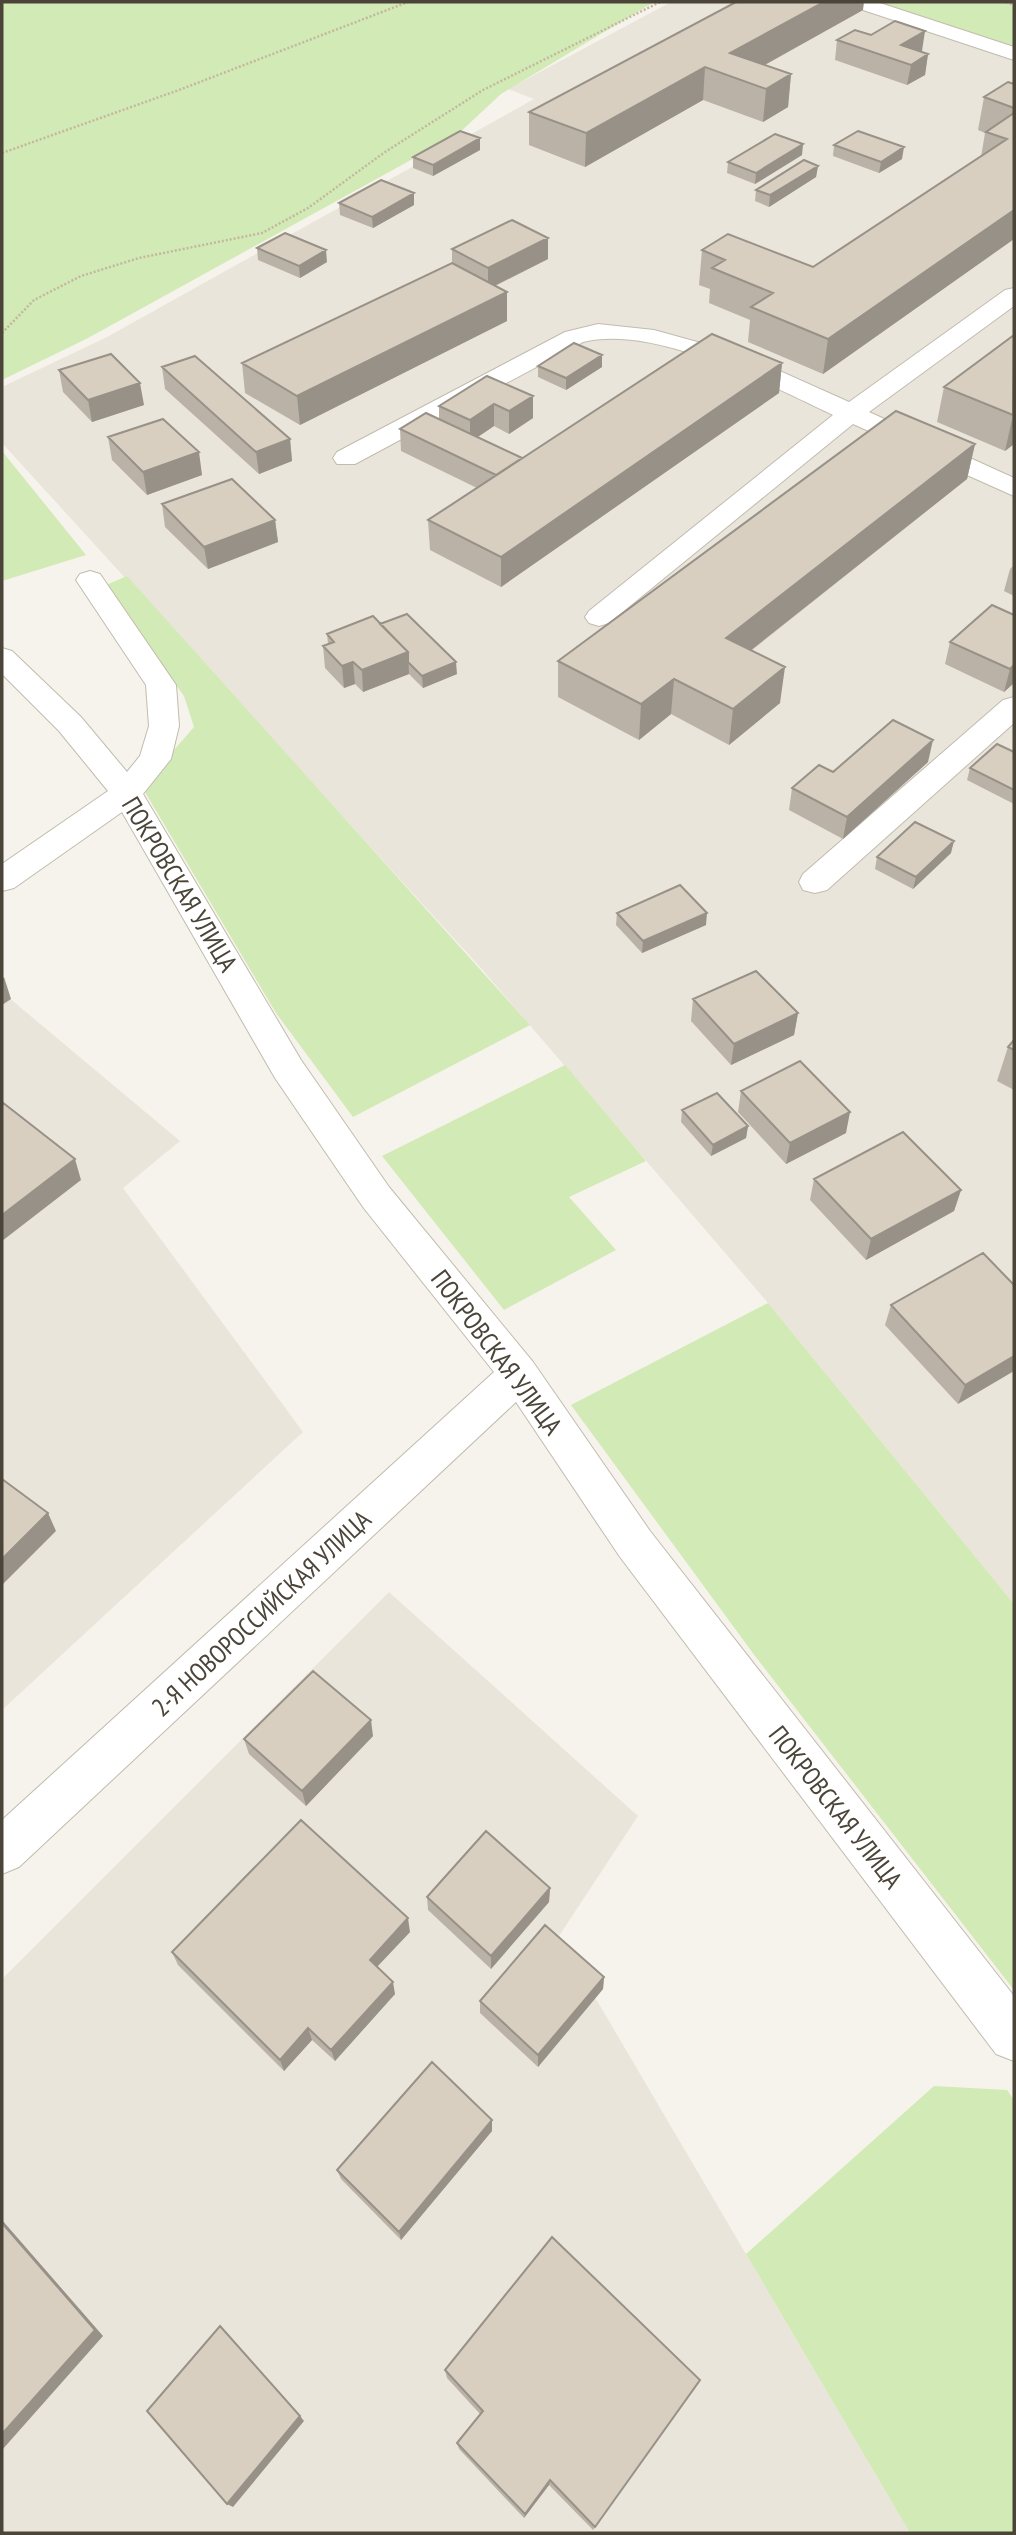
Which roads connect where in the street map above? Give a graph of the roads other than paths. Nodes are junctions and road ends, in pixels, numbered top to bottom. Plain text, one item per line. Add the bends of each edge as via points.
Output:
1 (858, 2) edge
2 (1014, 54) edge
3 (1014, 295) edge
4 (852, 412) junction
5 (346, 458) dead end
6 (1014, 488) edge
7 (90, 580) dead end
8 (599, 617) dead end
9 (2, 657) edge
10 (1014, 707) edge
11 (127, 793) junction
12 (2, 880) edge
13 (815, 882) dead end
14 (519, 1374) junction
15 (2, 1851) edge
16 (1014, 2036) edge

1 - 2 street
3 - 4 street
4 - 5 street via 735,360 645,335 598,331 574,337
4 - 6 street
4 - 8 street
7 - 11 street via 161,685 164,726 155,759
9 - 11 street, ПОКРОВСКАЯ УЛИЦА via 70,724
10 - 13 street
11 - 12 street
11 - 14 street, ПОКРОВСКАЯ УЛИЦА via 288,1069 376,1197
14 - 15 street, 2-Я НОВОРОССИЙСКАЯ УЛИЦА
14 - 16 street, ПОКРОВСКАЯ УЛИЦА via 635,1544

